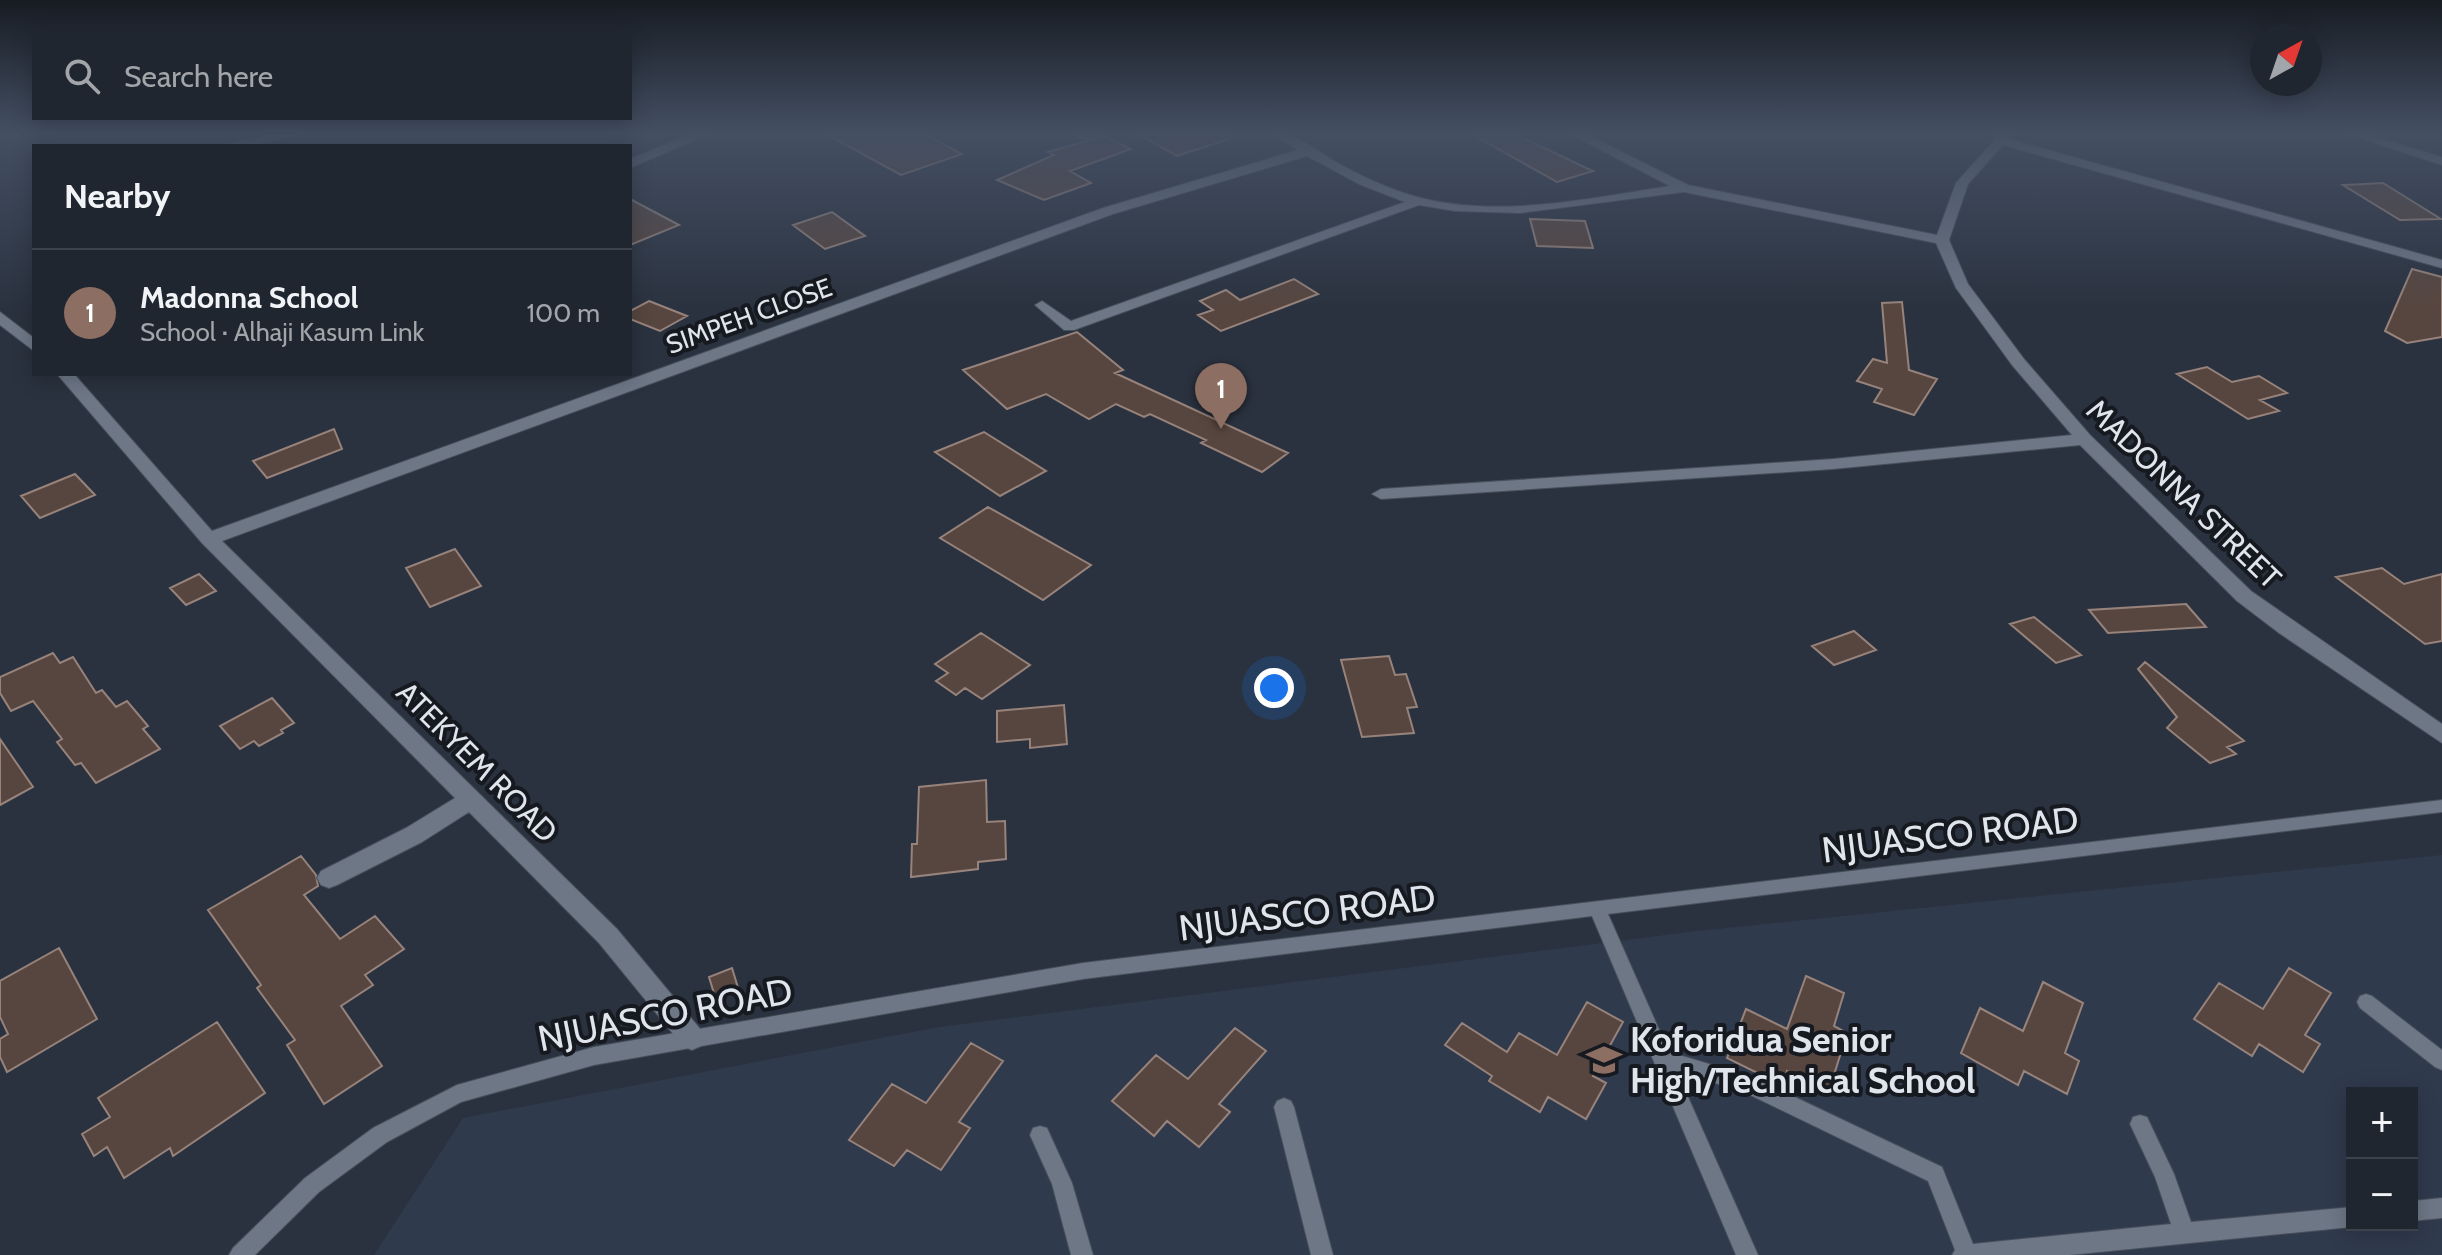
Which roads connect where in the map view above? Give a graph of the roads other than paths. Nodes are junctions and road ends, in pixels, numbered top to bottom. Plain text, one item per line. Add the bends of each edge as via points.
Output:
1 (1173, 192) edge
2 (1394, 192) edge
3 (1659, 192) edge
4 (1702, 192) edge
5 (1959, 192) edge
6 (2192, 192) edge
7 (1419, 201) junction
8 (1942, 240) junction
9 (2442, 264) edge
10 (1042, 305) dead end
11 (0, 317) edge
12 (32, 344) edge
13 (67, 376) edge
14 (2084, 439) junction
15 (1381, 494) dead end
16 (209, 539) junction
17 (2442, 735) edge
18 (472, 798) junction
19 (2442, 806) edge
20 (329, 878) dead end
21 (1597, 908) junction
22 (2366, 1002) dead end
23 (692, 1038) junction
24 (1664, 1059) junction
25 (2442, 1061) edge
26 (1284, 1107) dead end
27 (2140, 1124) dead end
28 (1040, 1135) dead end
29 (2442, 1208) edge
30 (2418, 1210) edge
31 (2346, 1218) edge
32 (2185, 1234) junction
33 (240, 1255) edge
34 (1082, 1255) edge
35 (1322, 1255) edge
36 (1747, 1255) edge
37 (1965, 1255) edge

1 - 16 street, SIMPEH CLOSE
2 - 7 street
3 - 7 street via 1542,208 1476,210
4 - 8 street
5 - 8 street
6 - 9 street
7 - 10 street via 1069,327
8 - 14 street, MADONNA STREET via 1961,285
11 - 12 street
13 - 16 street, ATEKYEM ROAD
14 - 15 street via 1833,464
14 - 17 street, MADONNA STREET via 2244,596
16 - 18 street, ATEKYEM ROAD
18 - 20 street
18 - 23 street, ATEKYEM ROAD via 608,936
19 - 21 lane, NJUASCO ROAD
21 - 23 lane, NJUASCO ROAD via 1083,971
21 - 24 lane
22 - 25 lane
23 - 33 lane, NJUASCO ROAD via 594,1056 457,1094 380,1135 324,1177
24 - 36 lane
24 - 37 lane via 1746,1083 1935,1174
26 - 35 lane
27 - 32 lane
28 - 34 lane via 1062,1183
29 - 30 lane
31 - 32 lane
32 - 37 lane

